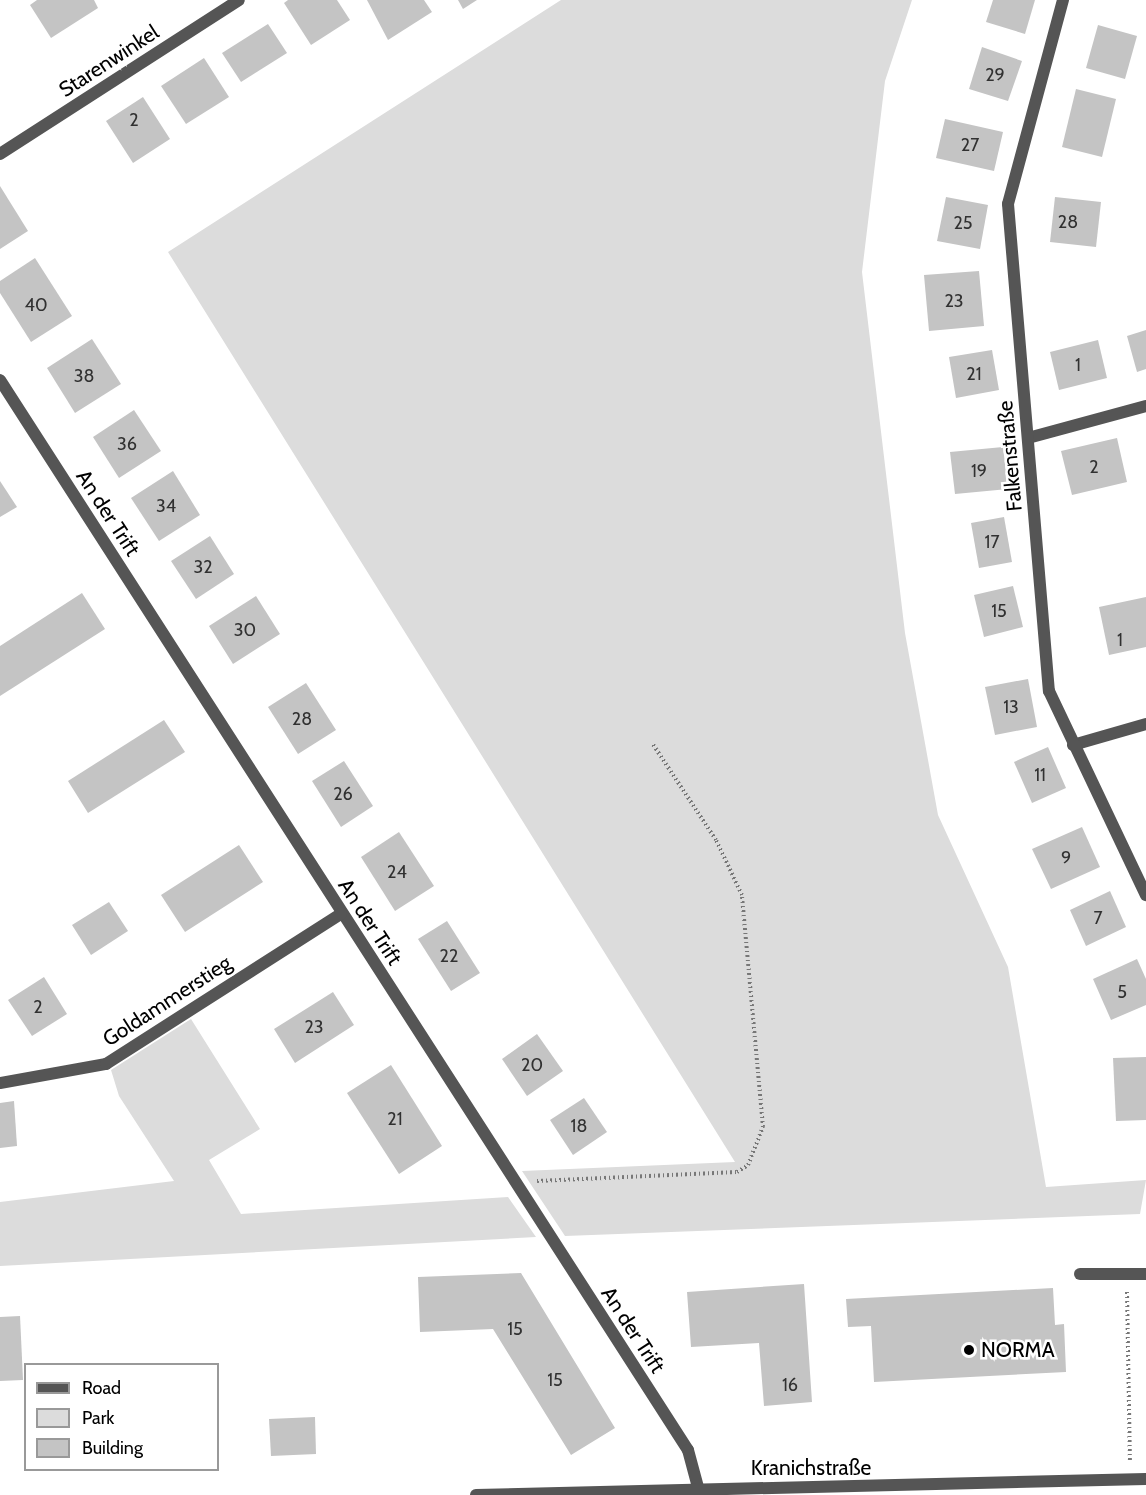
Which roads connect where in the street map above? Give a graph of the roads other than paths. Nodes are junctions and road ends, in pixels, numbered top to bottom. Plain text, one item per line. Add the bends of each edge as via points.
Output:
1 (239, 0) edge
2 (1063, 0) edge
3 (0, 154) edge
4 (0, 380) edge
5 (1146, 406) edge
6 (1028, 438) junction
7 (1146, 724) edge
8 (1073, 745) junction
9 (1146, 895) edge
10 (341, 914) junction
11 (0, 1083) edge
12 (1080, 1274) dead end
13 (1146, 1275) edge
14 (1146, 1479) edge
15 (698, 1488) junction
16 (476, 1495) edge

1 - 3 street, Starenwinkel
2 - 6 street, Falkenstraße via 1008,204
4 - 10 street, An der Trift
5 - 6 street
6 - 8 street, Falkenstraße via 1049,691
7 - 8 street
8 - 9 street, Falkenstraße
10 - 11 street, Goldammerstieg via 106,1064
10 - 15 street, An der Trift via 688,1450
12 - 13 street
14 - 15 street, Kranichstraße
15 - 16 street, Kranichstraße

